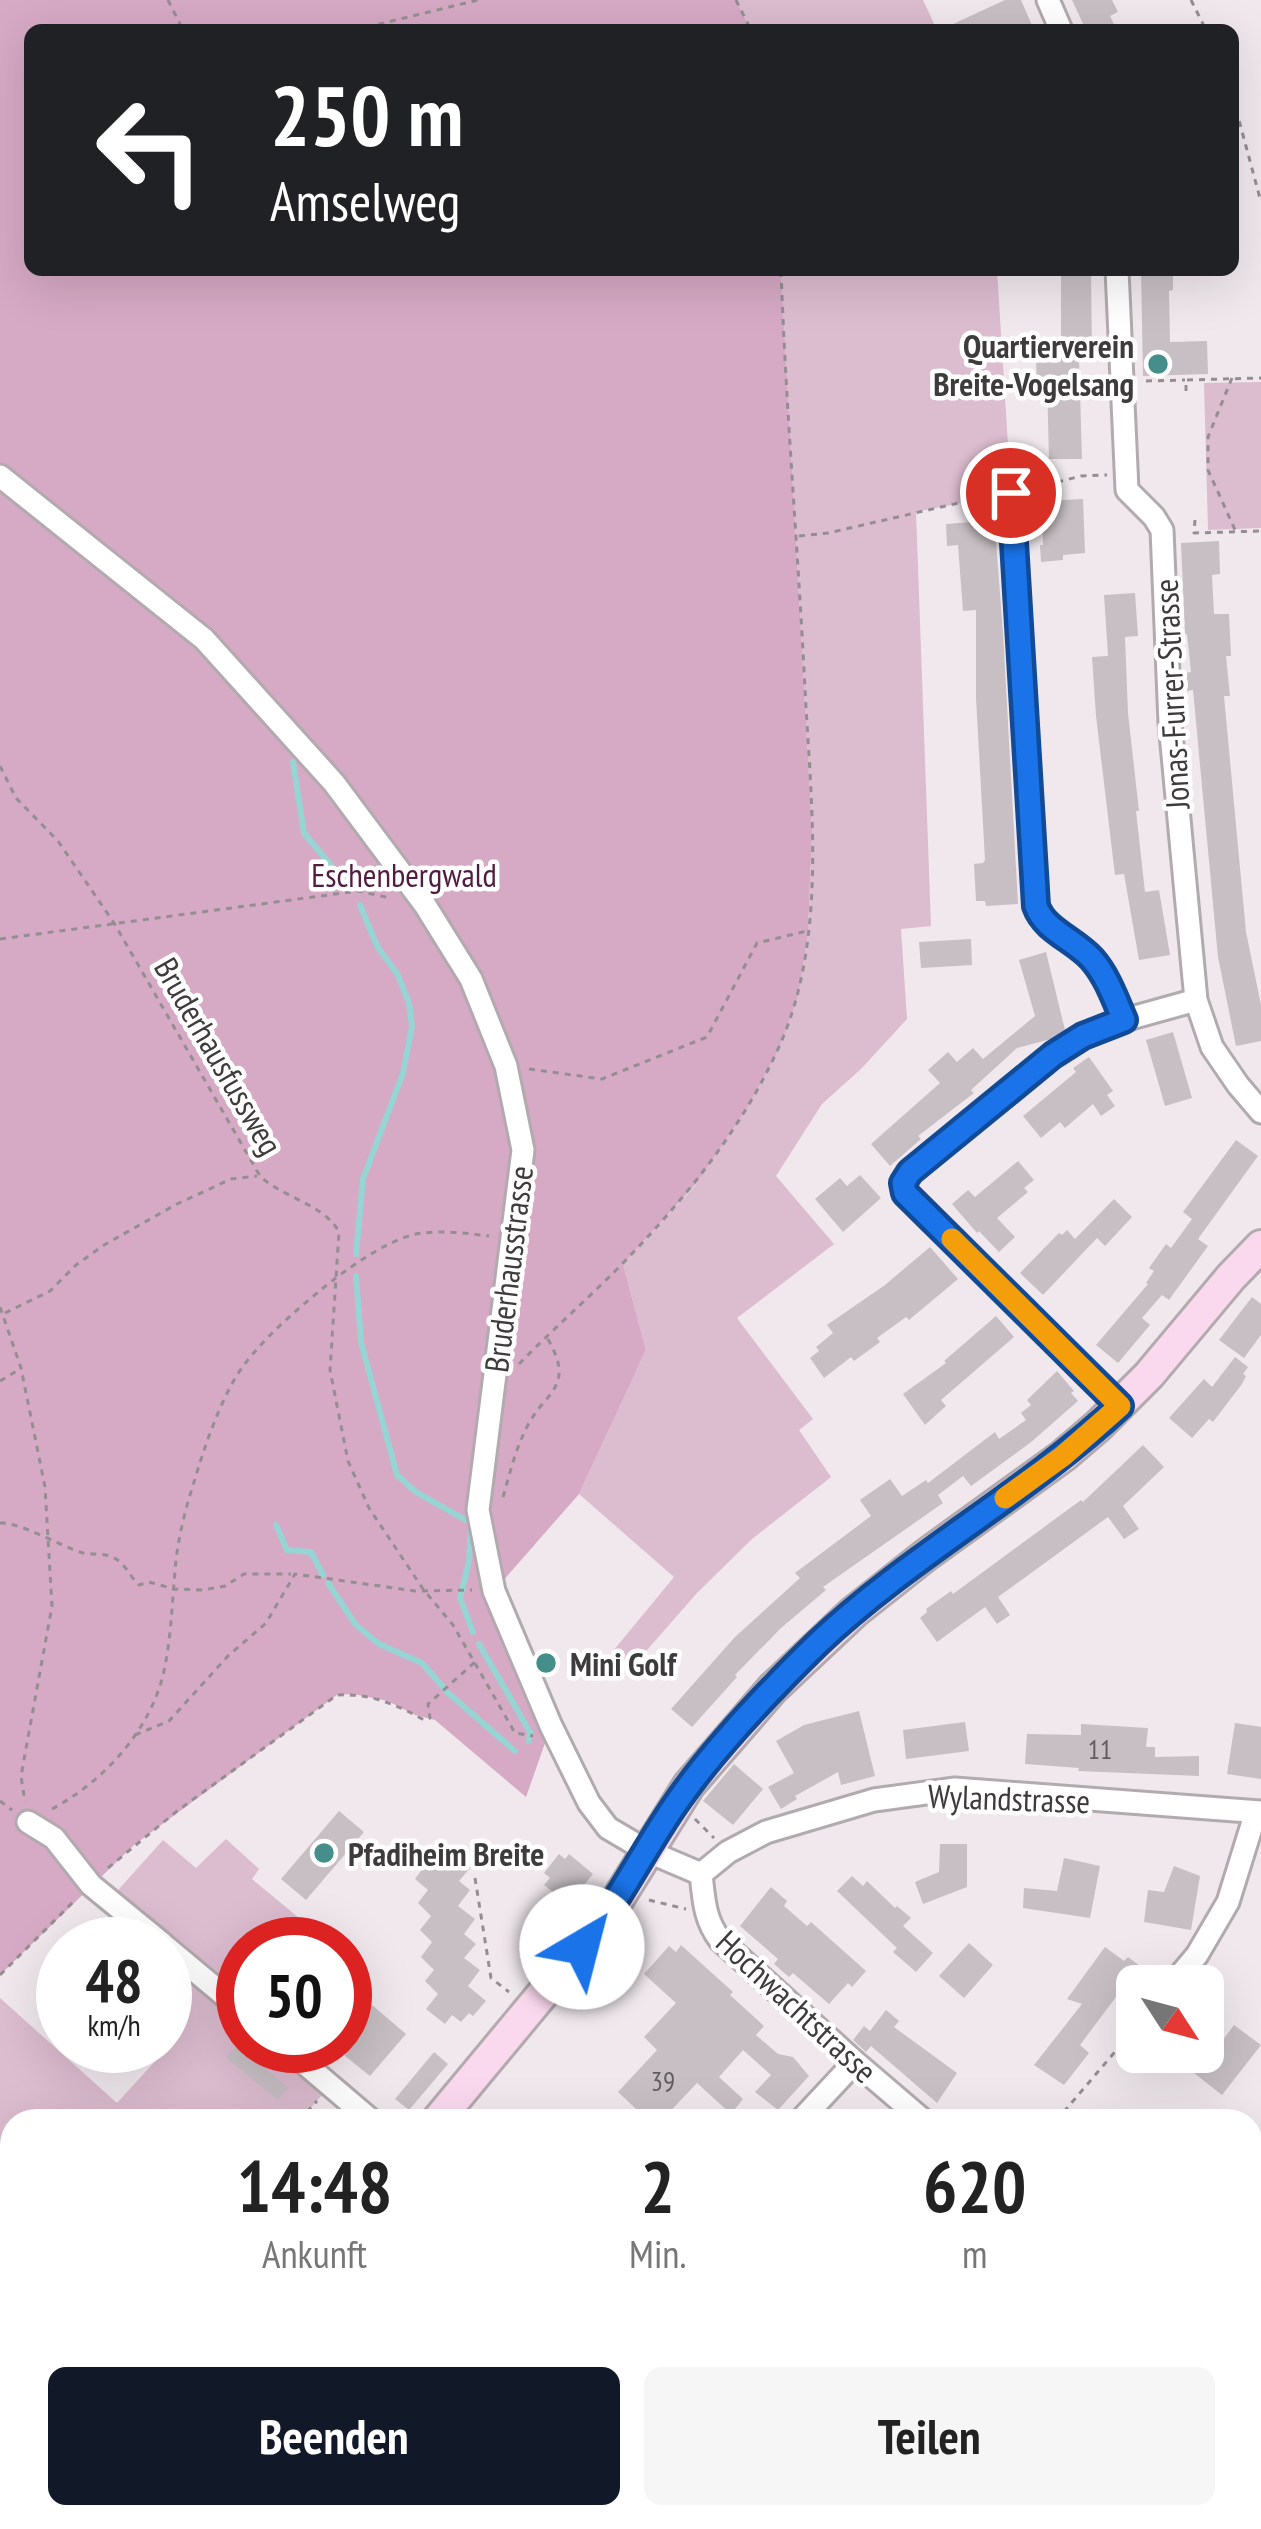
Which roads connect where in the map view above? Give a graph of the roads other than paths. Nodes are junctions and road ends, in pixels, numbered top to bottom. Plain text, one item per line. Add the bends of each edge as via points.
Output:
1 (1117, 276) edge
2 (0, 476) edge
3 (1011, 493) road end
4 (1196, 1000) junction
5 (1124, 1020) junction
6 (1261, 1112) edge
7 (1261, 1246) edge
8 (1120, 1406) junction
9 (1258, 1812) edge
10 (28, 1822) road end
11 (647, 1851) junction
12 (701, 1874) junction
13 (130, 1917) edge
14 (1189, 1965) edge
15 (192, 1968) edge
16 (216, 1988) edge
17 (855, 2062) junction
18 (315, 2073) edge
19 (358, 2109) edge
20 (447, 2109) edge
21 (811, 2109) edge
22 (910, 2109) edge

1 - 4 street, Jonas-Furrer-Strasse via 1127,490 1162,530
2 - 11 street, Bruderhausstrasse via 204,639 334,783 471,979 506,1066 523,1150 478,1510 494,1591 589,1803 608,1828
3 - 5 street via 1036,906 1041,920 1102,970
4 - 5 street
4 - 6 street, Jonas-Furrer-Strasse via 1212,1047
5 - 8 street via 1053,1055 903,1183
7 - 8 main road
8 - 11 main road via 819,1643 689,1785
9 - 12 street, Wylandstrasse via 955,1789 874,1800 766,1832
9 - 14 street via 1228,1902
10 - 13 street via 54,1838
11 - 12 street, Bruderhausstrasse
11 - 20 main road via 608,1915
12 - 17 street, Hochwachtstrasse via 705,1913 720,1940
15 - 16 street
17 - 21 street
17 - 22 street, Hochwachtstrasse
18 - 19 street

